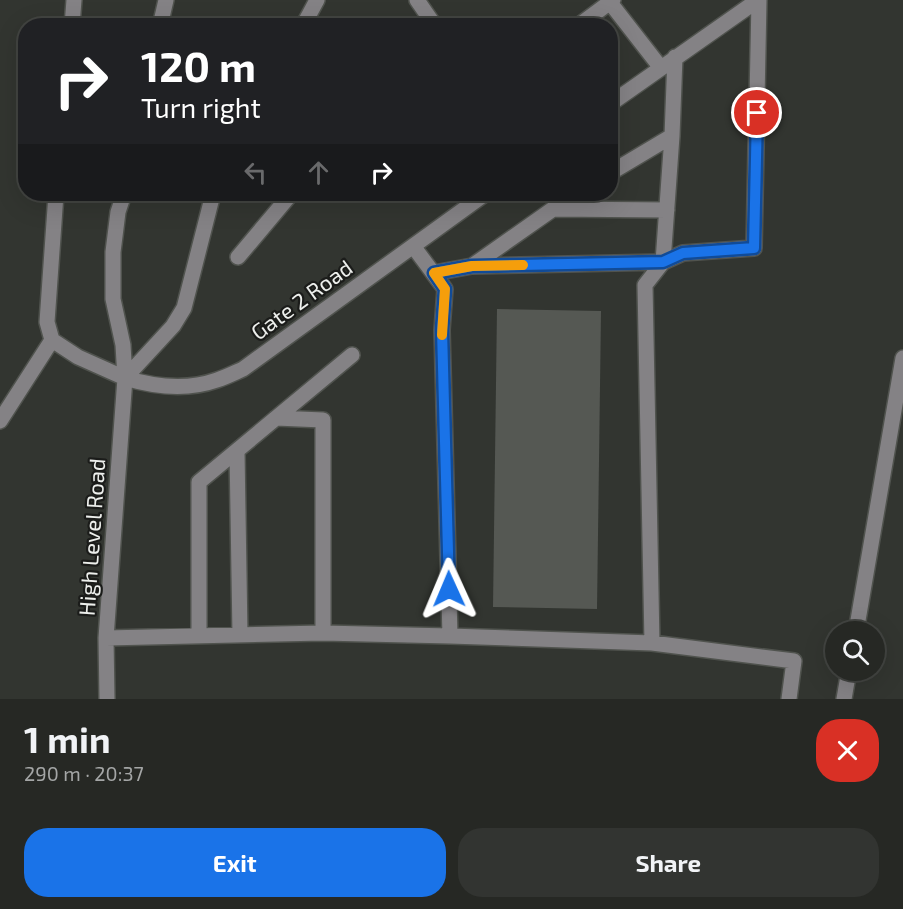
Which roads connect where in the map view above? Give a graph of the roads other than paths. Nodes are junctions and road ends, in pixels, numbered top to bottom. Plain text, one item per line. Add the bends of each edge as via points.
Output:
1 (74, 0) edge
2 (166, 0) edge
3 (317, 0) edge
4 (417, 0) edge
5 (759, 0) edge
6 (610, 1) edge
7 (73, 18) edge
8 (162, 18) edge
9 (307, 18) edge
10 (429, 18) edge
11 (588, 18) edge
12 (675, 57) junction
13 (661, 68) junction
14 (618, 98) edge
15 (672, 136) junction
16 (618, 168) edge
17 (56, 201) edge
18 (122, 201) edge
19 (211, 201) edge
20 (285, 201) edge
21 (475, 201) edge
22 (566, 201) edge
23 (553, 208) junction
24 (667, 210) junction
25 (412, 246) junction
26 (238, 257) dead end
27 (663, 262) junction
28 (472, 266) junction
29 (434, 273) junction
30 (52, 340) junction
31 (352, 355) dead end
32 (903, 358) edge
33 (125, 378) junction
34 (276, 418) junction
35 (0, 421) edge
36 (237, 451) junction
37 (858, 621) edge
38 (323, 633) junction
39 (240, 635) junction
40 (200, 636) junction
41 (450, 636) junction
42 (106, 638) junction
43 (652, 643) junction
44 (847, 681) edge
45 (106, 699) edge
46 (789, 699) edge
47 (844, 699) edge

1 - 7 lane
2 - 8 lane
3 - 9 lane
4 - 10 lane
5 - 12 lane
5 - 27 lane via 754,248 683,253
6 - 11 lane
6 - 13 lane
12 - 13 lane
12 - 15 lane
13 - 14 lane
15 - 16 lane
15 - 24 lane
17 - 30 lane via 48,322
18 - 33 lane, High Level Road via 112,252 113,298
19 - 33 lane via 184,308 173,326
20 - 26 lane
21 - 25 lane, Gate 2 Road
22 - 23 lane
23 - 24 lane
23 - 28 lane
24 - 27 lane
25 - 29 lane
25 - 33 lane, Gate 2 Road via 243,369 196,386 168,387
27 - 28 lane
27 - 43 lane via 645,285
28 - 29 lane
29 - 41 lane via 445,289 442,330
30 - 33 lane via 78,357
30 - 35 lane
31 - 34 lane
32 - 37 lane
33 - 42 lane, High Level Road
34 - 36 lane
34 - 38 lane via 323,420
36 - 39 lane
36 - 40 lane via 199,483
38 - 39 lane
38 - 41 lane
39 - 40 lane
40 - 42 lane
41 - 43 lane
42 - 45 lane, High Level Road
43 - 46 lane via 794,661
44 - 47 lane

